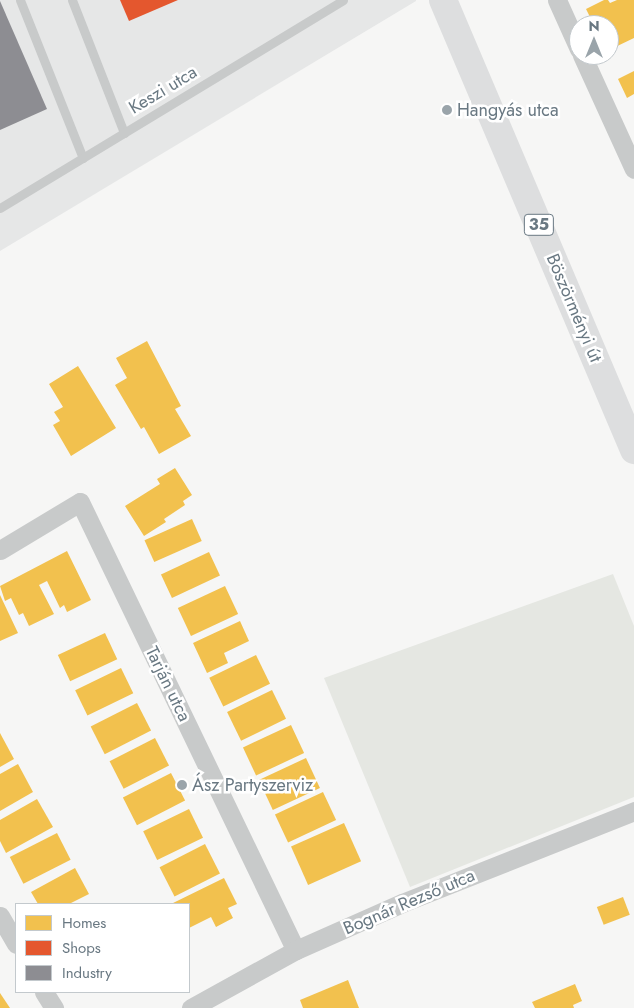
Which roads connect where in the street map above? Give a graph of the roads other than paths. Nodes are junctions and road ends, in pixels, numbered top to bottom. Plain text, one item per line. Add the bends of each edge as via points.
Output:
1 (20, 0) edge
2 (72, 0) edge
3 (343, 0) edge
4 (444, 0) edge
5 (557, 0) edge
6 (569, 27) edge
7 (587, 65) edge
8 (124, 133) junction
9 (83, 158) junction
10 (634, 169) edge
11 (0, 208) edge
12 (634, 450) edge
13 (0, 550) edge
14 (634, 811) edge
15 (0, 916) edge
16 (15, 942) edge
17 (296, 950) junction
18 (45, 993) edge
19 (54, 1008) edge
20 (191, 1008) edge

1 - 9 lane
2 - 8 lane
3 - 8 lane, Keszi utca
4 - 12 main road, Böszörményi út / 35
5 - 6 street
7 - 10 street
8 - 9 lane, Keszi utca
9 - 11 lane, Keszi utca
13 - 17 street, Tarján utca via 80,502
14 - 17 street, Bognár Rezső utca via 402,903
15 - 16 street
17 - 20 street, Bognár Rezső utca
18 - 19 street

